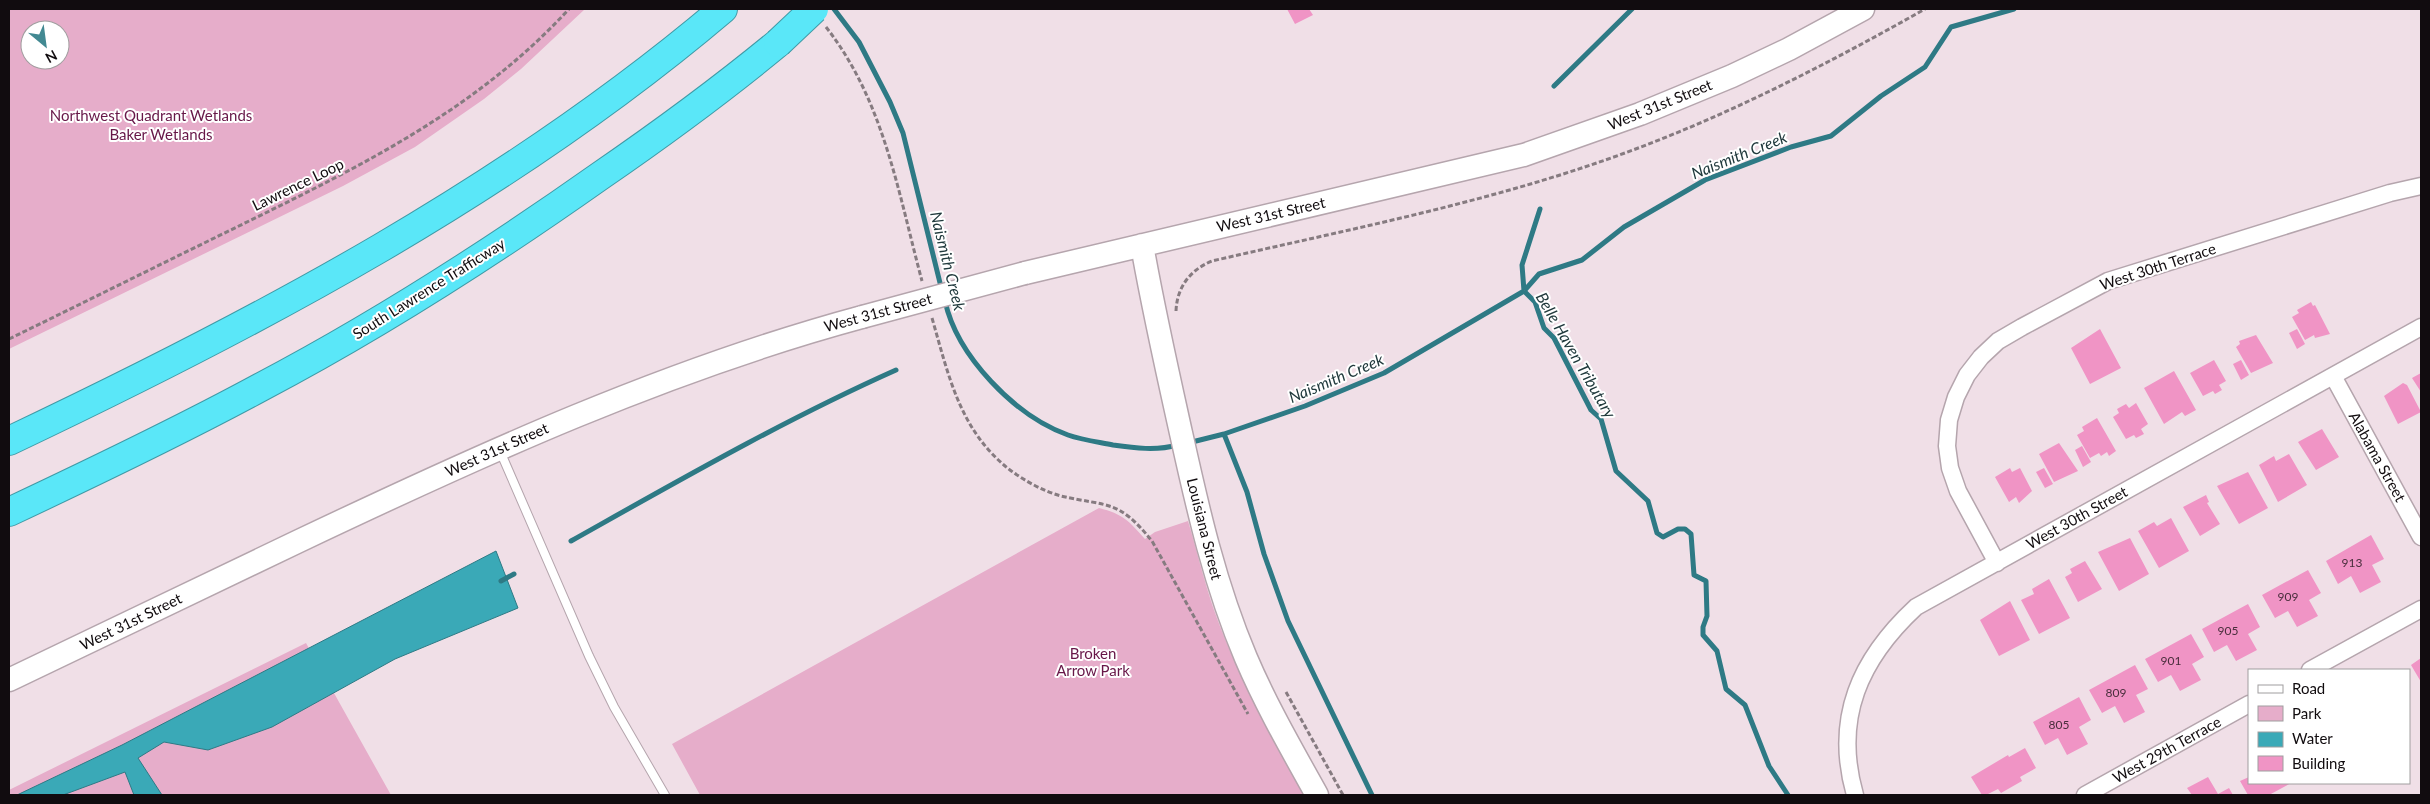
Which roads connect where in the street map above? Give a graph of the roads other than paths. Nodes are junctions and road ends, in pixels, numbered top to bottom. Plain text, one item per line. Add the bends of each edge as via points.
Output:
1 (723, 9) edge
2 (1863, 9) edge
3 (818, 15) edge
4 (2421, 186) edge
5 (1142, 245) junction
6 (2421, 327) edge
7 (2334, 376) junction
8 (9, 441) edge
9 (499, 449) junction
10 (9, 512) edge
11 (2421, 537) edge
12 (1997, 563) junction
13 (2421, 609) edge
14 (2312, 669) edge
15 (9, 680) edge
16 (2248, 705) edge
17 (666, 795) edge
18 (1317, 795) edge
19 (1855, 795) edge
20 (2085, 795) edge

1 - 8 highway via 669,54 573,124 402,234 208,344
2 - 5 main road, West 31st Street via 1732,76 1640,114 1524,155
3 - 10 highway, South Lawrence Trafficway, bridge via 616,166 415,300 223,408
4 - 12 street, West 30th Terrace via 2108,281 1998,341 1967,375 1956,397 1949,420 1947,446 1958,491
5 - 9 main road, West 31st Street, bridge via 1025,273 776,342 578,414
5 - 18 main road, Louisiana Street via 1156,325 1196,501 1220,589 1263,696
6 - 7 street, West 30th Street
7 - 11 street, Alabama Street
7 - 12 street, West 30th Street
9 - 15 main road, West 31st Street via 386,499
9 - 17 lane via 588,656
12 - 19 street, West 30th Street via 1916,607 1879,646 1853,699 1849,720 1848,763
13 - 14 street
16 - 20 street, West 29th Terrace

